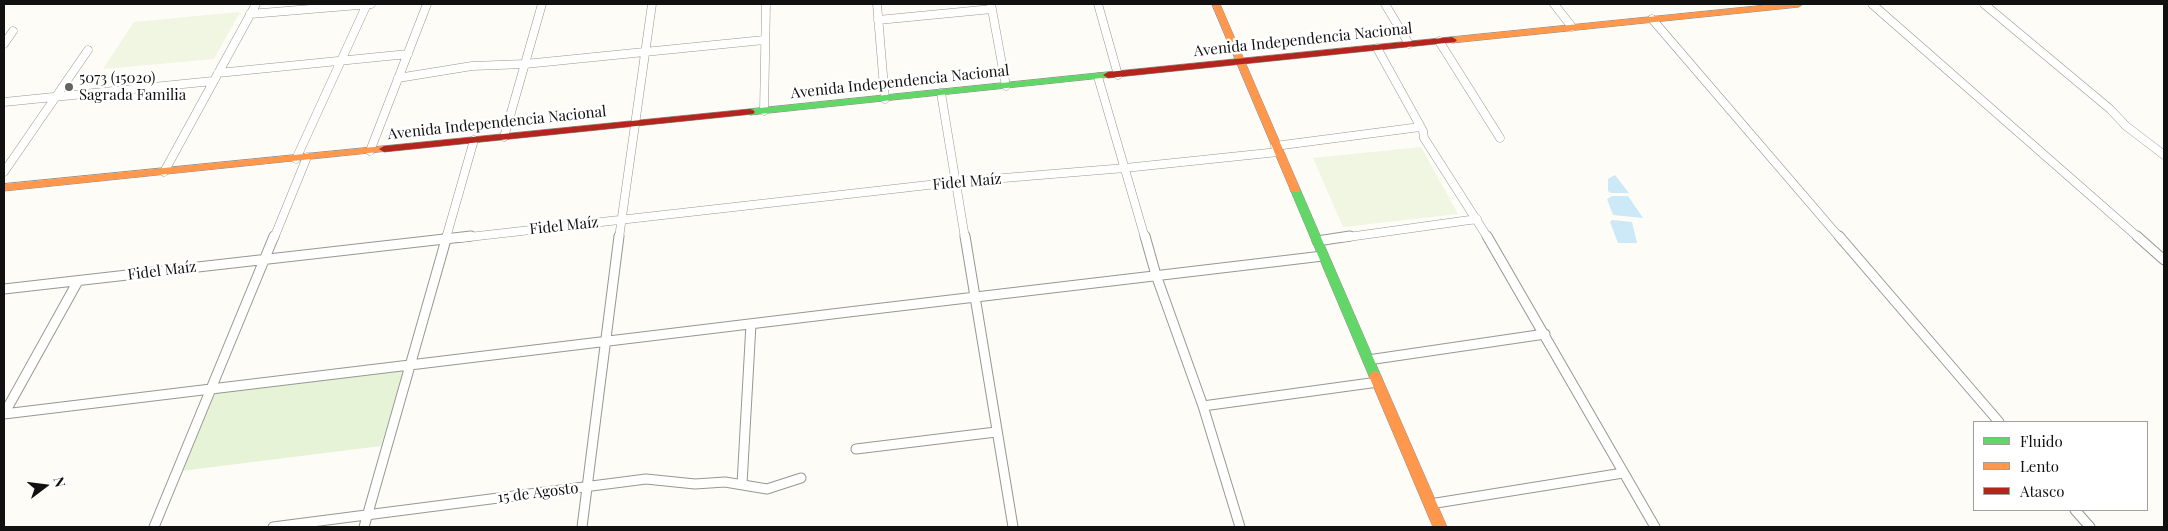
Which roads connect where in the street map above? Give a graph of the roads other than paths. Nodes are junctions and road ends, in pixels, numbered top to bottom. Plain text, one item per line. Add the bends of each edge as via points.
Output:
1 (256, 4) edge
2 (367, 4) edge
3 (371, 4) edge
4 (427, 4) edge
5 (542, 4) edge
6 (652, 4) edge
7 (766, 4) edge
8 (877, 4) edge
9 (1098, 4) edge
10 (1216, 4) edge
11 (1385, 4) edge
12 (1554, 4) edge
13 (1799, 4) edge
14 (1872, 4) edge
15 (1984, 4) edge
16 (992, 7) edge
17 (250, 14) junction
18 (1652, 19) junction
19 (878, 20) junction
20 (1572, 27) junction
21 (13, 31) dead end
22 (764, 40) junction
23 (1439, 41) junction
24 (4, 44) edge
25 (1409, 44) junction
26 (1377, 48) junction
27 (88, 50) dead end
28 (644, 52) junction
29 (408, 54) junction
30 (341, 61) junction
31 (1239, 62) junction
32 (525, 64) junction
33 (218, 73) junction
34 (1118, 75) junction
35 (1098, 77) junction
36 (398, 78) junction
37 (213, 81) junction
38 (1006, 86) junction
39 (941, 93) junction
40 (57, 97) junction
41 (885, 99) junction
42 (4, 102) edge
43 (764, 111) junction
44 (634, 124) junction
45 (1420, 126) junction
46 (504, 138) junction
47 (1500, 138) dead end
48 (474, 140) junction
49 (1277, 149) junction
50 (370, 151) junction
51 (2164, 155) edge
52 (301, 158) junction
53 (1125, 168) junction
54 (4, 172) edge
55 (164, 172) junction
56 (955, 182) junction
57 (4, 188) edge
58 (1477, 219) junction
59 (621, 221) junction
60 (448, 238) junction
61 (1317, 241) junction
62 (1323, 256) junction
63 (264, 260) junction
64 (2164, 260) edge
65 (1156, 275) junction
66 (78, 281) junction
67 (4, 289) edge
68 (974, 296) junction
69 (751, 324) junction
70 (1545, 334) junction
71 (604, 343) junction
72 (1368, 360) junction
73 (409, 368) junction
74 (1378, 382) junction
75 (211, 389) junction
76 (1204, 406) junction
77 (4, 414) edge
78 (1998, 421) edge
79 (996, 432) junction
80 (856, 449) dead end
81 (1622, 473) junction
82 (801, 478) dead end
83 (742, 484) junction
84 (587, 487) junction
85 (1430, 504) junction
86 (2075, 511) edge
87 (368, 515) junction
88 (154, 527) edge
89 (273, 527) edge
90 (364, 527) edge
91 (582, 527) edge
92 (1013, 527) edge
93 (1240, 527) edge
94 (1440, 527) edge
95 (1655, 527) edge
96 (2090, 527) edge

1 - 17 street
2 - 3 street
2 - 17 street
2 - 30 street
4 - 29 street
5 - 32 street
6 - 28 street
7 - 22 street
8 - 19 street
9 - 34 street
10 - 31 main road
11 - 25 street
12 - 20 street
13 - 18 main road, Avenida Independencia Nacional
14 - 64 street
15 - 51 street
16 - 19 street
16 - 38 street
17 - 33 street
18 - 20 main road, Avenida Independencia Nacional
18 - 78 street
19 - 41 street
20 - 23 main road, Avenida Independencia Nacional
21 - 24 street
22 - 28 street
22 - 43 street
23 - 25 main road, Avenida Independencia Nacional
23 - 47 street
25 - 26 main road, Avenida Independencia Nacional
26 - 31 main road, Avenida Independencia Nacional
26 - 45 street
27 - 40 street
28 - 32 street
28 - 44 street
29 - 30 street
29 - 36 street
30 - 33 street
30 - 52 street
31 - 34 main road, Avenida Independencia Nacional
31 - 49 main road
32 - 36 street via 472,66
32 - 46 street
33 - 37 street
34 - 35 main road, Avenida Independencia Nacional
35 - 38 main road, Avenida Independencia Nacional
35 - 53 street
36 - 50 street
37 - 40 street
37 - 55 street
38 - 39 main road, Avenida Independencia Nacional
39 - 41 main road, Avenida Independencia Nacional
39 - 56 street
40 - 42 street
40 - 54 street
41 - 43 main road, Avenida Independencia Nacional
43 - 44 main road, Avenida Independencia Nacional
44 - 46 main road, Avenida Independencia Nacional
44 - 59 street
45 - 49 street, Fidel Maíz
45 - 58 street via 1424,138
46 - 48 main road, Avenida Independencia Nacional
48 - 50 main road, Avenida Independencia Nacional
48 - 60 street
49 - 53 street, Fidel Maíz
49 - 61 main road
50 - 52 main road, Avenida Independencia Nacional
52 - 55 main road, Avenida Independencia Nacional
52 - 63 street
53 - 56 street, Fidel Maíz
53 - 65 street
55 - 57 main road, Avenida Independencia Nacional
56 - 59 street, Fidel Maíz
56 - 68 street
58 - 61 street
58 - 70 street
59 - 60 street, Fidel Maíz
59 - 71 street
60 - 63 street, Fidel Maíz
60 - 73 street
61 - 62 main road
62 - 65 street
62 - 72 main road
63 - 66 street, Fidel Maíz
63 - 75 street
65 - 68 street
65 - 76 street
66 - 67 street, Fidel Maíz
66 - 77 street
68 - 69 street
68 - 79 street
69 - 71 street
69 - 83 street
70 - 72 street
70 - 81 street
71 - 73 street
71 - 84 street
72 - 74 main road
73 - 75 street
73 - 87 street
74 - 76 street
74 - 85 main road
75 - 77 street
75 - 88 street
76 - 93 street
79 - 80 street
79 - 92 street
81 - 85 street
81 - 95 street
82 - 83 street, 15 de Agosto via 775,488
83 - 84 street, 15 de Agosto via 646,479
84 - 87 street, 15 de Agosto
84 - 91 street
85 - 94 main road
86 - 96 street
87 - 89 street, 15 de Agosto
87 - 90 street

